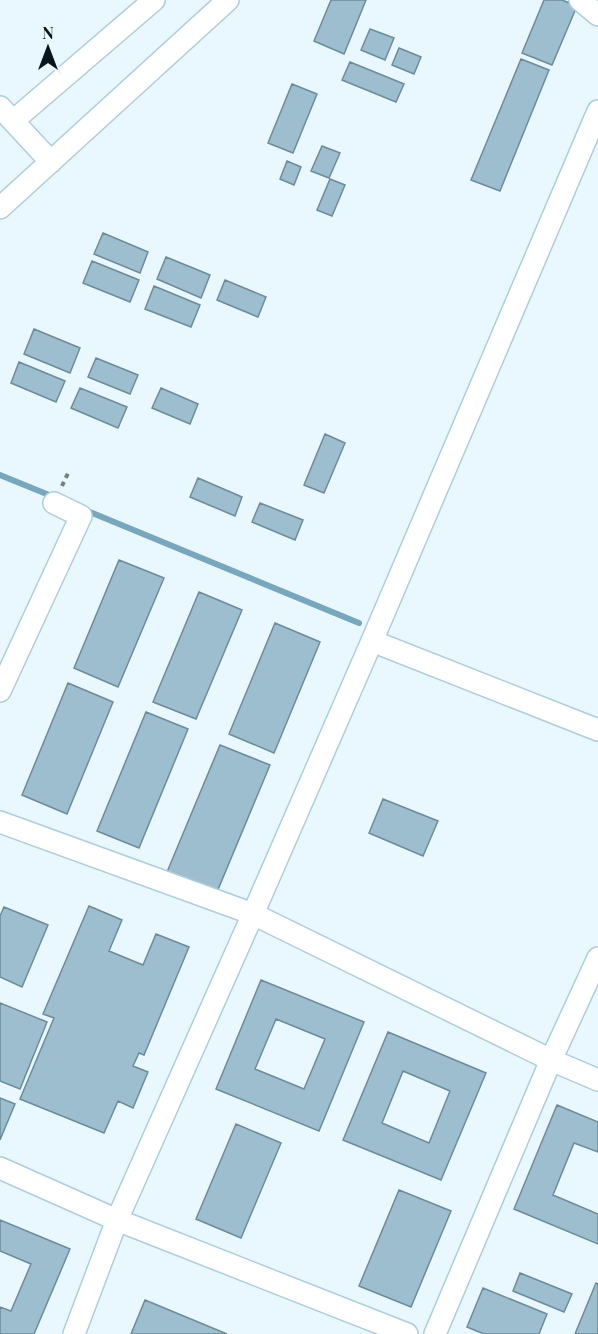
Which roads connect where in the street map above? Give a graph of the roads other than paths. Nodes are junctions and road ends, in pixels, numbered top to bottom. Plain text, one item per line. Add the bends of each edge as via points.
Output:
1 (154, 0) edge
2 (228, 0) edge
3 (580, 0) edge
4 (598, 15) edge
5 (598, 111) edge
6 (6, 114) edge
7 (51, 162) junction
8 (0, 208) edge
9 (54, 503) dead end
10 (372, 641) junction
11 (0, 692) edge
12 (598, 730) edge
13 (0, 822) edge
14 (253, 914) junction
15 (598, 958) edge
16 (551, 1060) junction
17 (598, 1080) edge
18 (0, 1168) edge
19 (117, 1220) junction
20 (74, 1334) edge
21 (407, 1334) edge
22 (435, 1334) edge

1 - 6 lane
2 - 7 lane
3 - 4 lane
5 - 10 lane
6 - 7 lane
7 - 8 lane
9 - 11 lane via 81,516
10 - 12 lane
10 - 14 lane
13 - 14 lane
14 - 16 lane
14 - 19 lane
15 - 16 lane
16 - 17 lane
16 - 22 lane
18 - 19 lane
19 - 20 lane
19 - 21 lane

